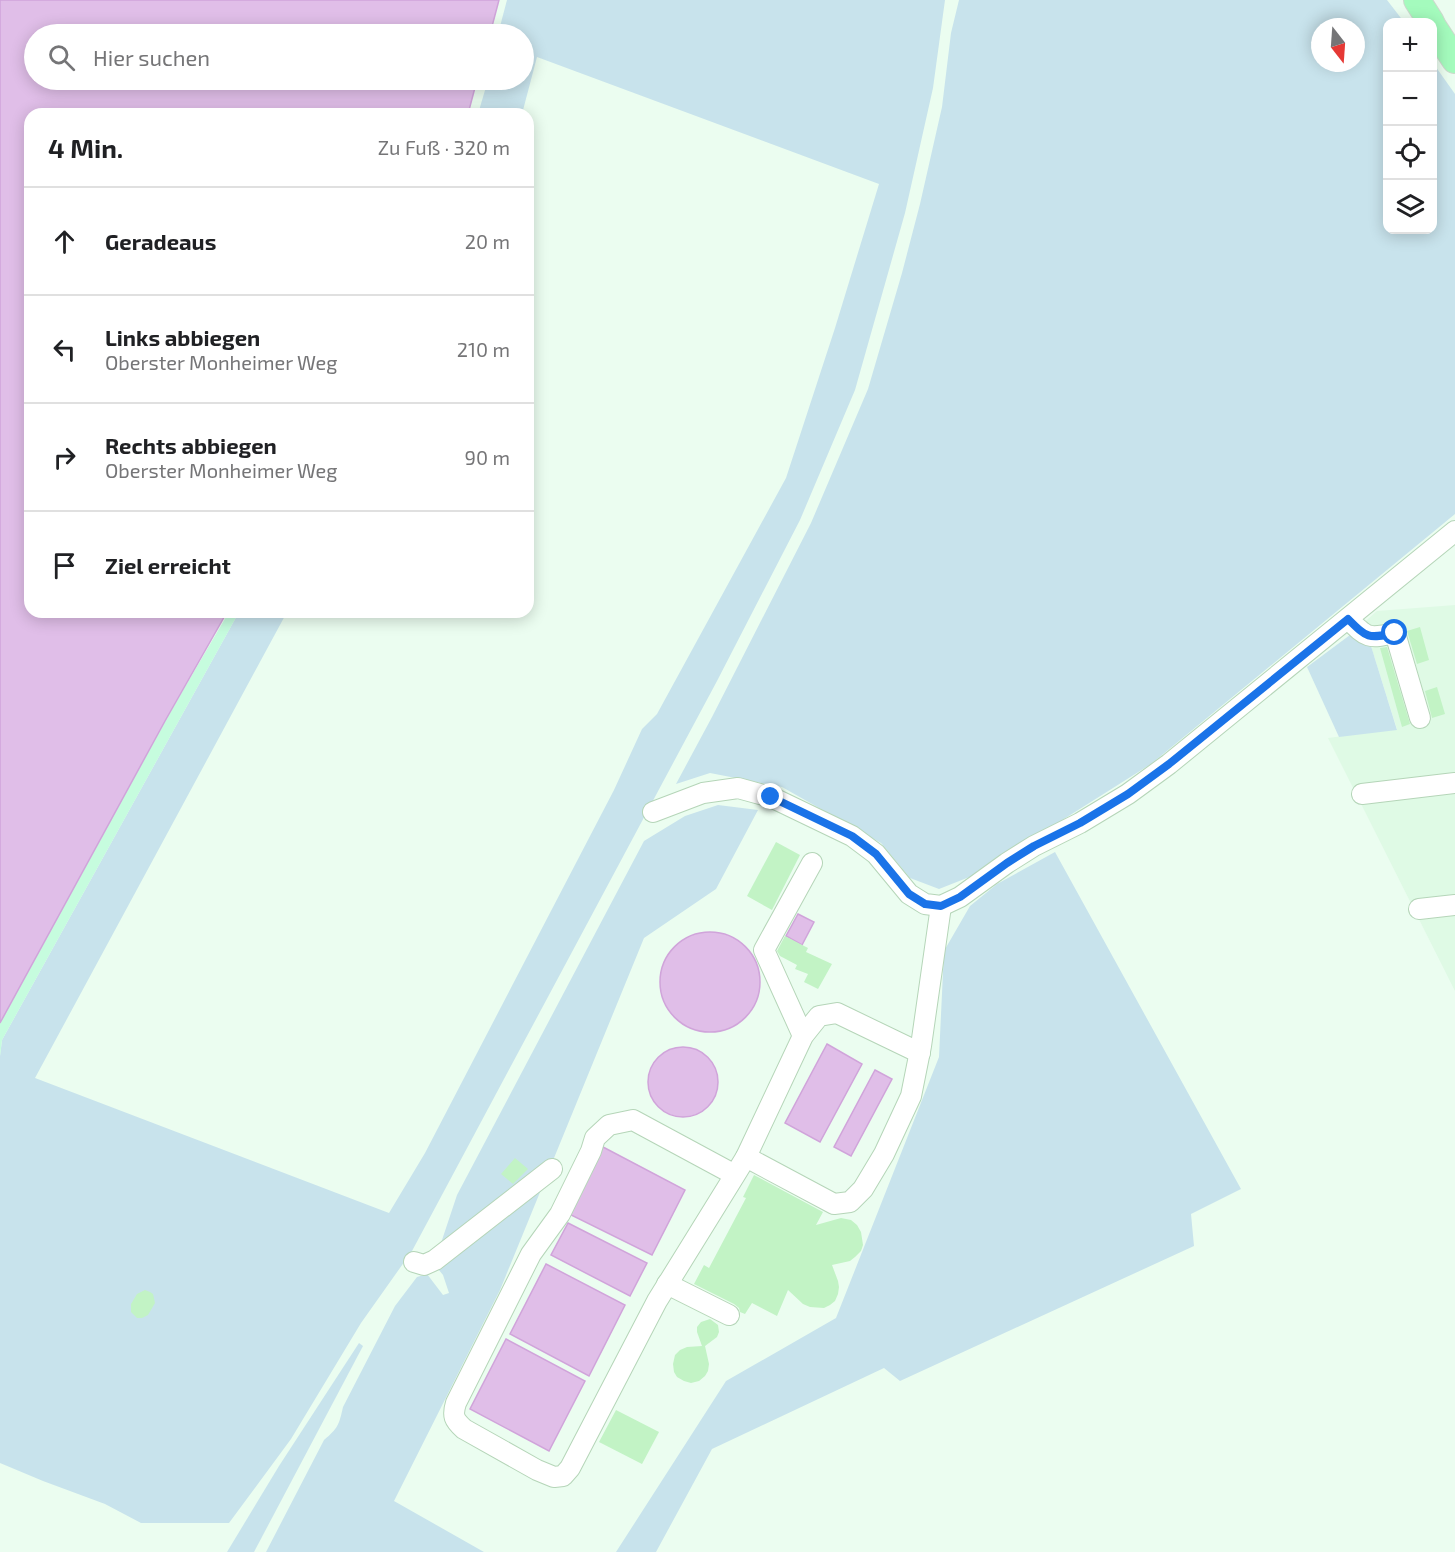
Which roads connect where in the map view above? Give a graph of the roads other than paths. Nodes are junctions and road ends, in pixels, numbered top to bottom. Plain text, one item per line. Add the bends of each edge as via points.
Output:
1 (1417, 0) edge
2 (1428, 18) edge
3 (1437, 32) edge
4 (1455, 60) edge
5 (1453, 535) edge
6 (1348, 619) junction
7 (1420, 718) dead end
8 (1455, 783) edge
9 (1362, 794) dead end
10 (653, 813) dead end
11 (812, 863) dead end
12 (1455, 904) edge
13 (941, 906) junction
14 (1419, 909) dead end
15 (803, 1036) junction
16 (920, 1053) junction
17 (746, 1157) junction
18 (552, 1169) dead end
19 (735, 1175) junction
20 (414, 1262) dead end
21 (667, 1284) junction
22 (729, 1315) dead end

1 - 2 main road
3 - 4 main road
5 - 6 street
6 - 7 street via 1370,636 1395,633
6 - 13 street via 1128,794 1034,846
8 - 9 street
10 - 13 street via 703,794 738,788 771,797 852,836 876,854 909,894 925,904
11 - 15 street via 764,950
12 - 14 street
13 - 16 street
15 - 16 street via 819,1016 837,1013
15 - 17 street
16 - 17 street via 911,1096 884,1154 863,1189 850,1202 834,1204
17 - 19 street
18 - 20 street via 435,1260
19 - 21 street
19 - 21 street via 633,1120 609,1125 595,1138 560,1214 531,1254 456,1403 455,1421 537,1470 563,1476
21 - 22 street

